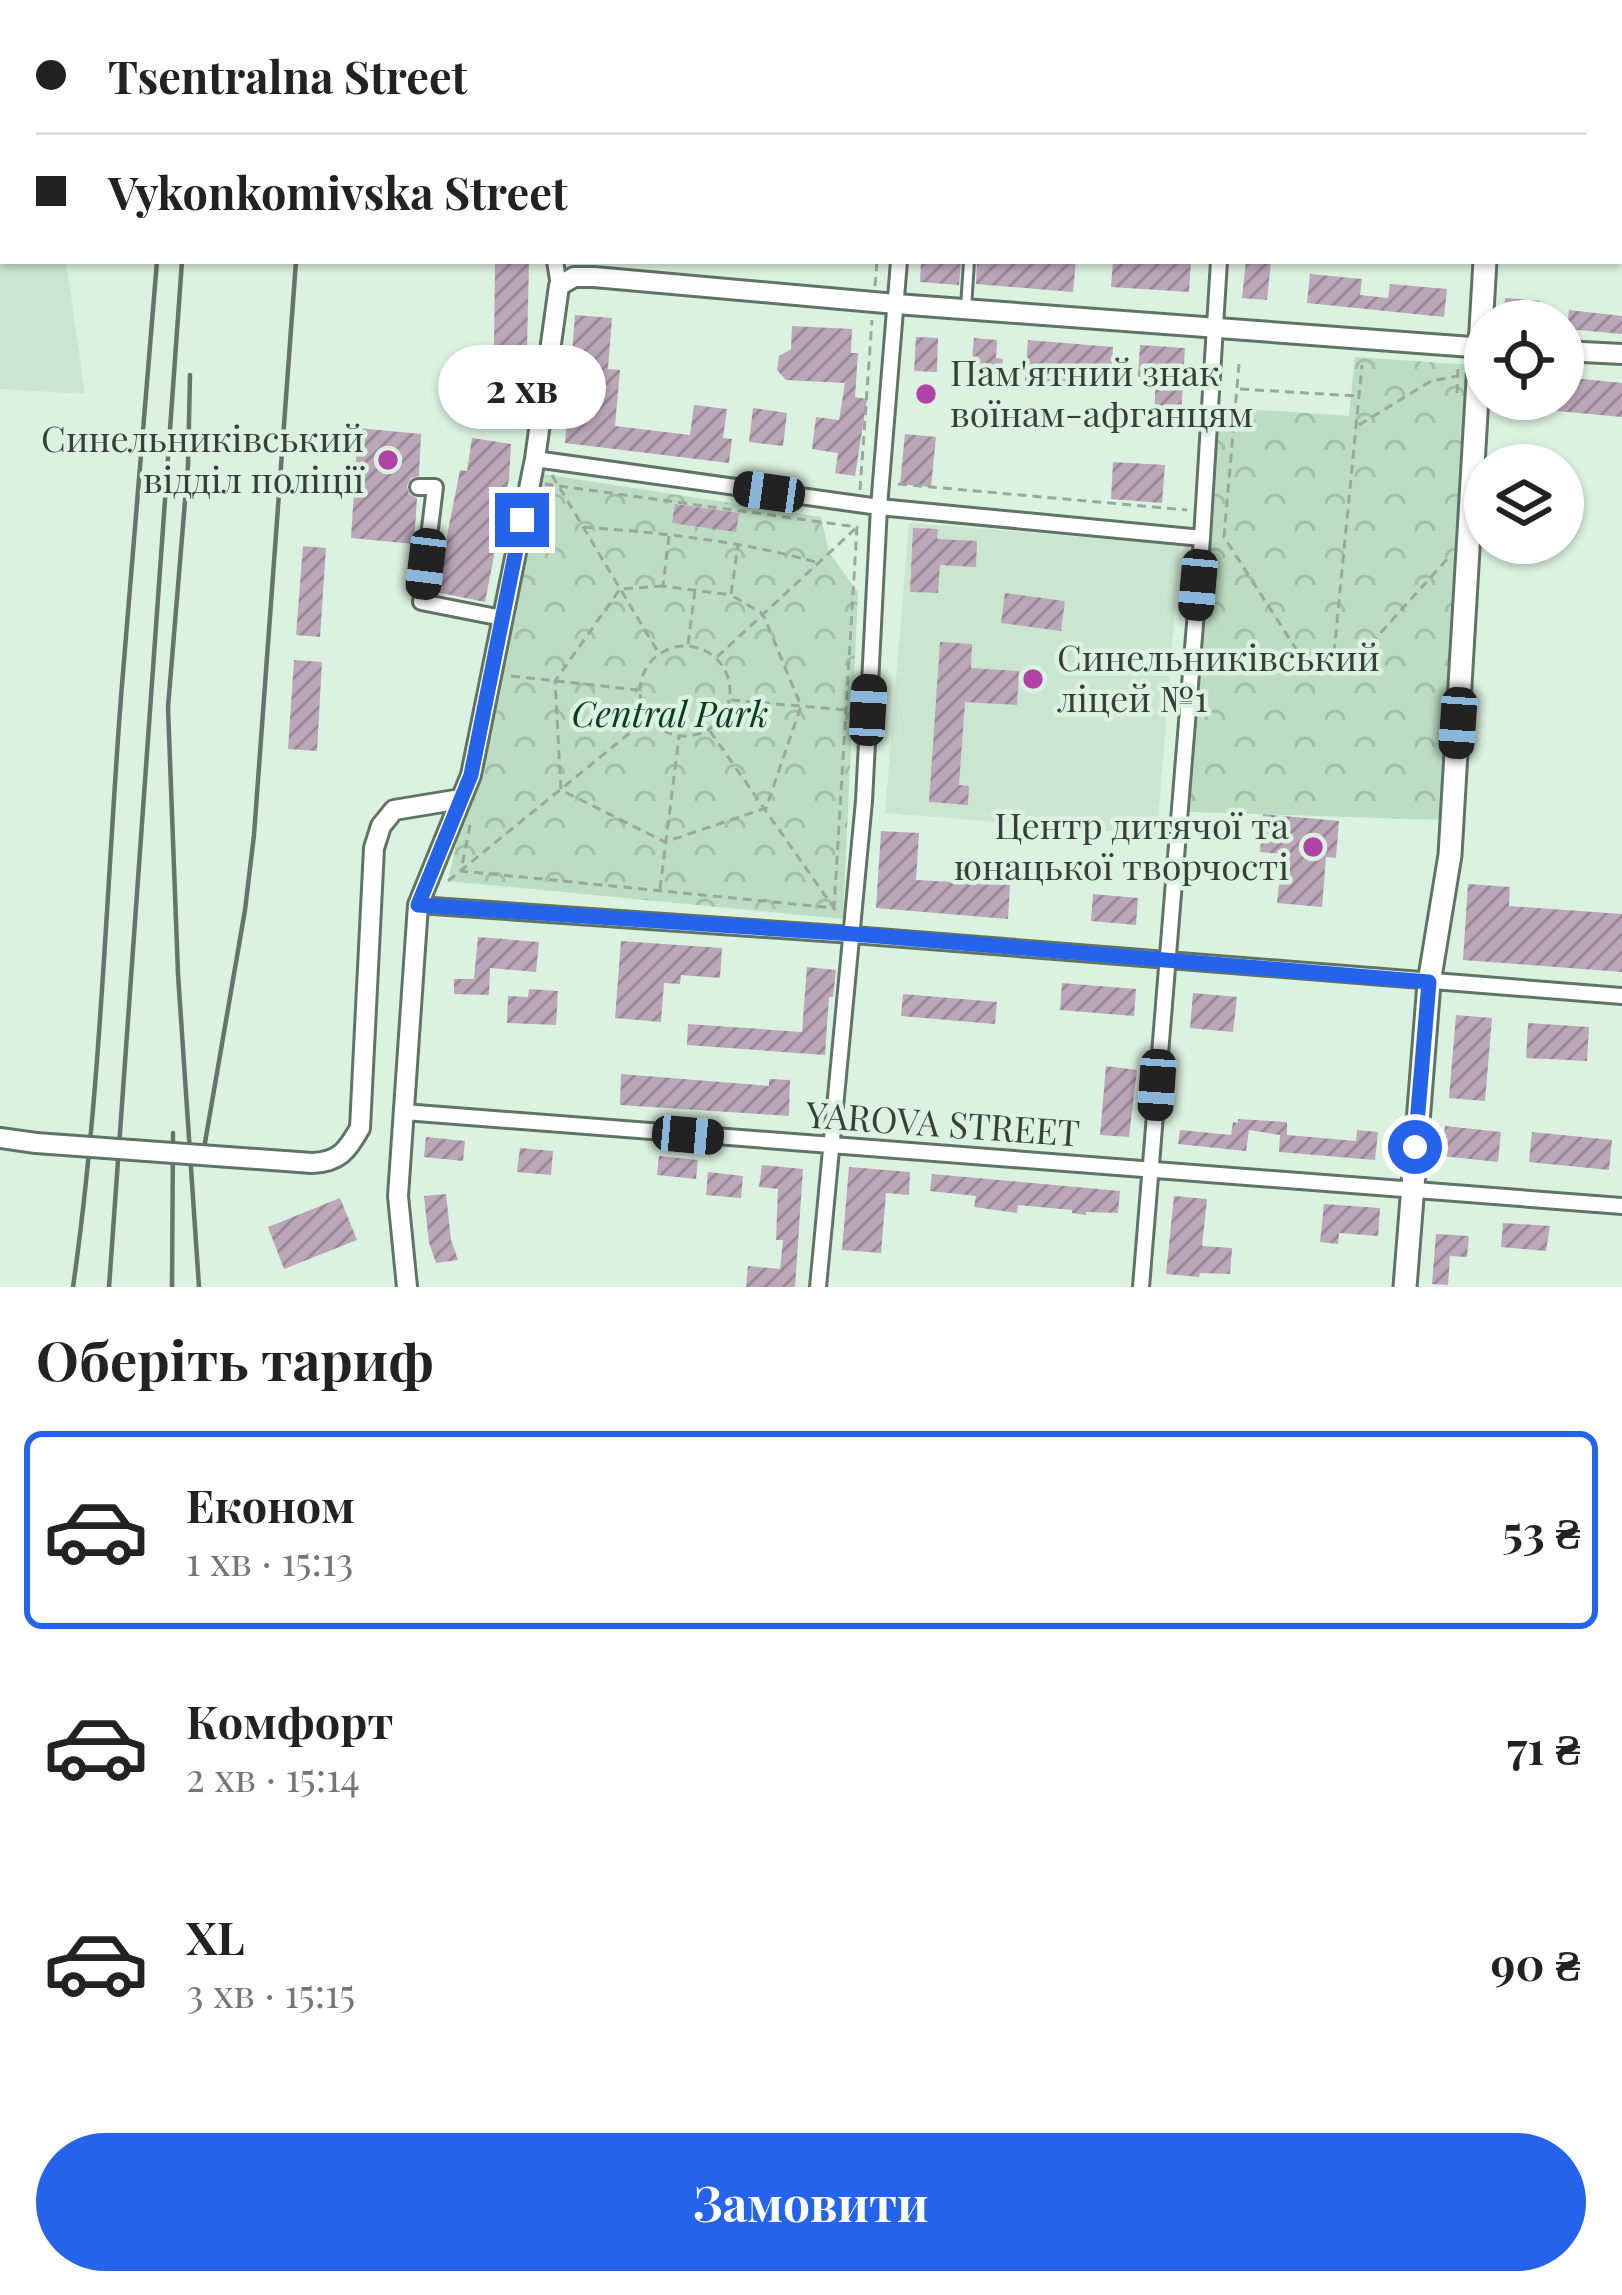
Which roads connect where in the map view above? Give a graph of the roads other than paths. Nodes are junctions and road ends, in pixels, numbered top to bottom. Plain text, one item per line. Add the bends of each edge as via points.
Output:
1 (555, 264) edge
2 (899, 264) edge
3 (970, 264) edge
4 (1219, 264) edge
5 (1485, 264) edge
6 (557, 292) junction
7 (1484, 300) edge
8 (896, 304) junction
9 (965, 309) junction
10 (1215, 328) junction
11 (1464, 347) edge
12 (1584, 353) edge
13 (1622, 354) edge
14 (1477, 420) edge
15 (535, 459) junction
16 (418, 487) dead end
17 (879, 507) junction
18 (1202, 538) junction
19 (502, 618) junction
20 (461, 799) junction
21 (418, 905) junction
22 (853, 934) junction
23 (1166, 962) junction
24 (1429, 982) junction
25 (1622, 996) edge
26 (404, 1112) junction
27 (0, 1138) edge
28 (831, 1147) junction
29 (1151, 1167) junction
30 (1411, 1188) junction
31 (1622, 1206) edge
32 (407, 1287) edge
33 (818, 1287) edge
34 (1141, 1287) edge
35 (1406, 1287) edge

1 - 6 street
2 - 8 street
3 - 9 lane
4 - 10 street
5 - 7 main road
6 - 8 street via 574,277 594,277
6 - 15 street
8 - 9 street
8 - 17 street
9 - 10 street
10 - 11 street
10 - 18 street
12 - 13 street
14 - 24 main road via 1450,855
15 - 17 street
15 - 19 street
16 - 19 street via 435,487 421,602
17 - 18 street
17 - 22 street
18 - 23 street
19 - 20 street
20 - 21 street
20 - 27 street, bridge via 394,810 381,826 360,1128 344,1154 312,1162
21 - 22 street
21 - 26 street
22 - 23 street
22 - 28 street
23 - 24 street
23 - 29 street
24 - 25 street
24 - 30 main road
26 - 28 street, YAROVA STREET
26 - 32 street via 398,1196
28 - 29 street, YAROVA STREET
28 - 33 street
29 - 30 street, YAROVA STREET
29 - 34 street
30 - 31 street, YAROVA STREET
30 - 35 main road

